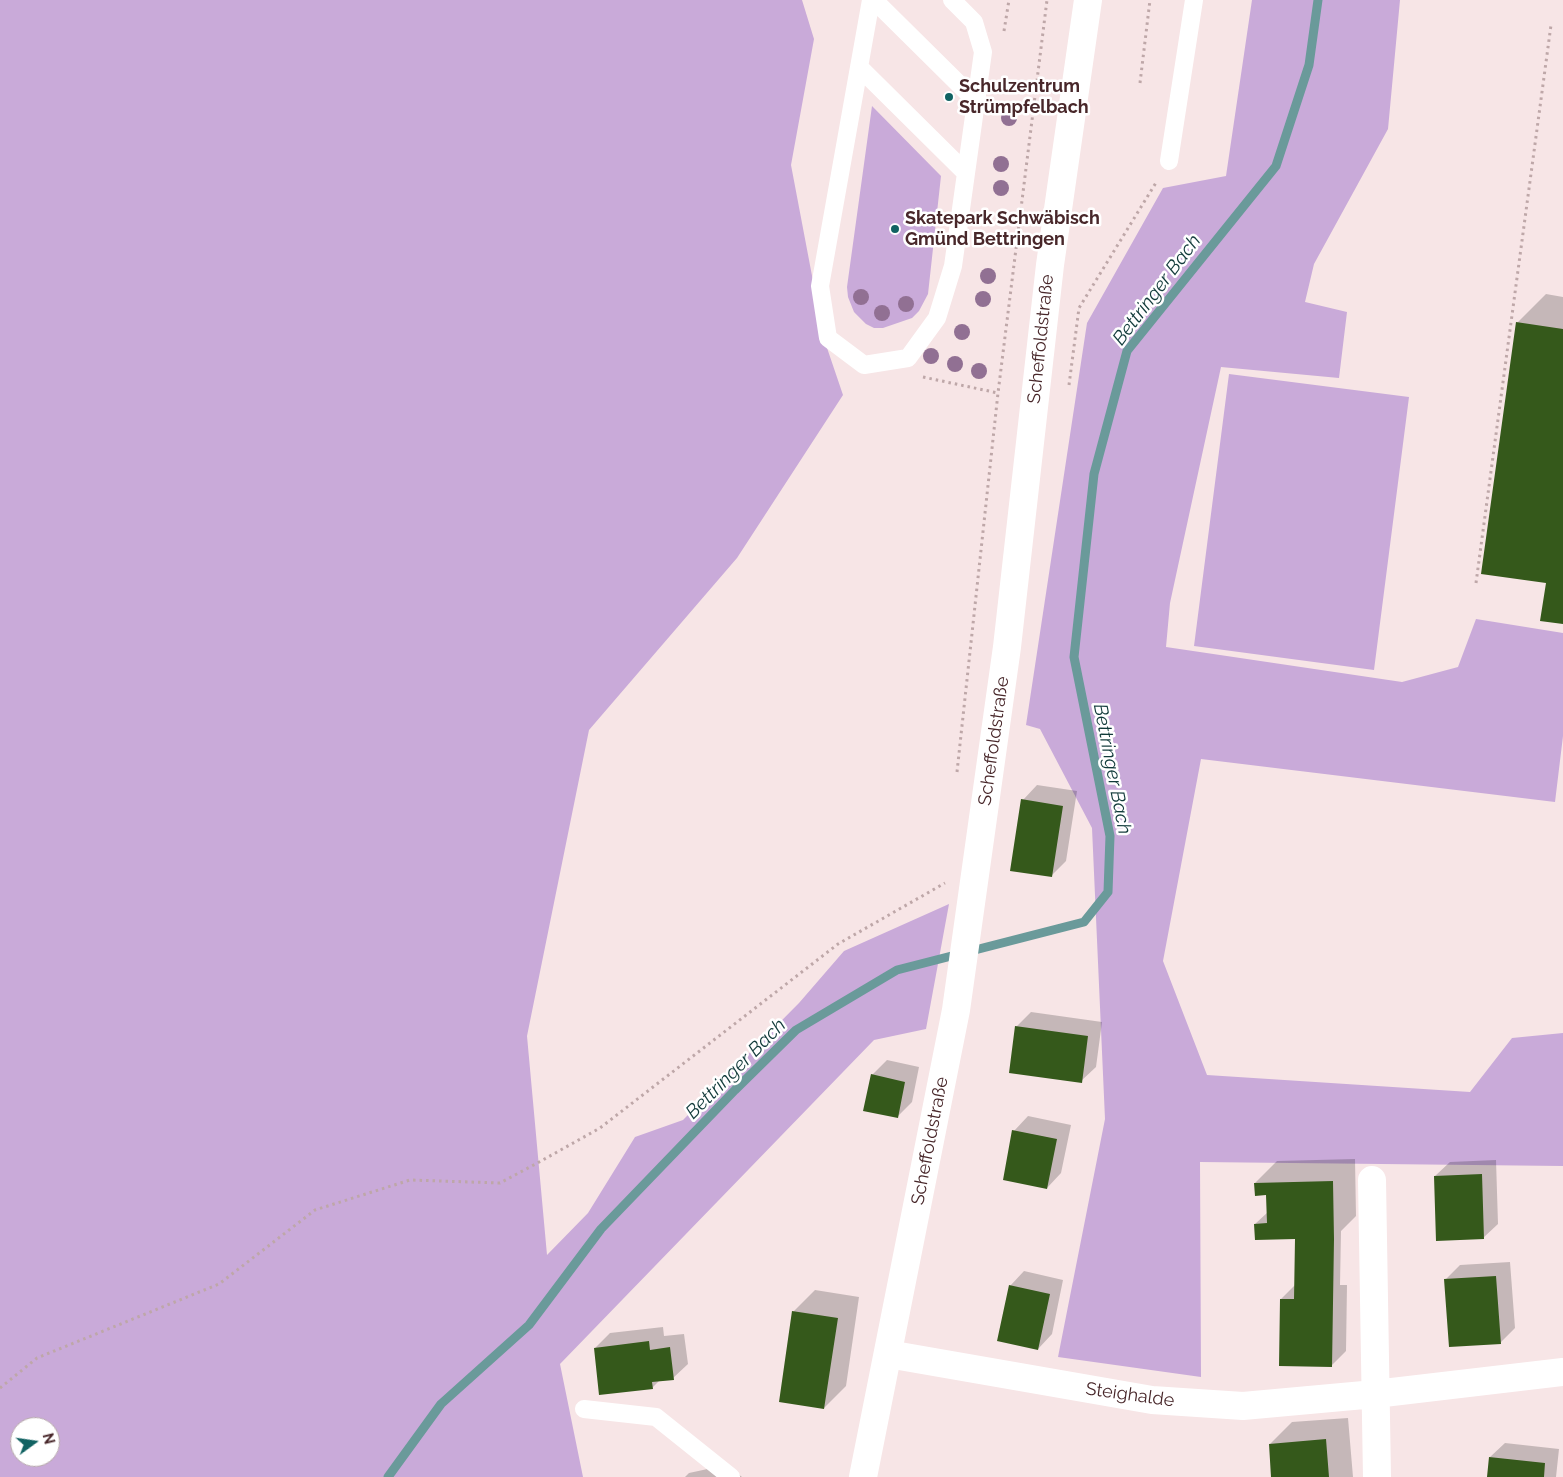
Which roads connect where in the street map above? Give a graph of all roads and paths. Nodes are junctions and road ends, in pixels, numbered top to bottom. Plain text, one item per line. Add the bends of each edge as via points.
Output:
1 (872, 0) edge
2 (952, 0) edge
3 (1047, 0) edge
4 (1088, 0) edge
5 (1150, 0) edge
6 (1194, 0) edge
7 (1551, 25) dead end
8 (859, 67) junction
9 (1140, 83) dead end
10 (976, 101) junction
11 (1169, 162) joint
12 (966, 173) junction
13 (922, 377) dead end
14 (1068, 387) dead end
15 (998, 393) junction
16 (1476, 583) dead end
17 (957, 775) dead end
18 (971, 908) junction
19 (1372, 1180) dead end
20 (888, 1354) junction
21 (1563, 1372) edge
22 (0, 1388) edge
23 (1375, 1394) junction
24 (584, 1409) dead end
25 (731, 1477) edge
26 (863, 1477) edge
27 (1376, 1477) edge

1 - 8 lane
1 - 10 lane
2 - 10 lane via 974,22 983,52
3 - 15 path
4 - 18 main road, Scheffoldstraße via 1050,265 1007,647
5 - 9 path
6 - 11 lane
7 - 16 path
8 - 12 lane
8 - 12 lane via 820,286 828,338 864,365 908,358 937,318 953,266
10 - 12 lane
11 - 14 path via 1079,308
13 - 15 path
15 - 17 path
18 - 20 main road, Scheffoldstraße via 956,1010
18 - 22 path via 945,882 838,944 600,1128 500,1183 410,1180 315,1210 219,1284 37,1358
19 - 23 main road
20 - 23 main road, Steighalde via 1152,1400 1243,1406
20 - 26 main road, Scheffoldstraße
21 - 23 main road, Steighalde
23 - 27 main road
24 - 25 lane via 656,1417

